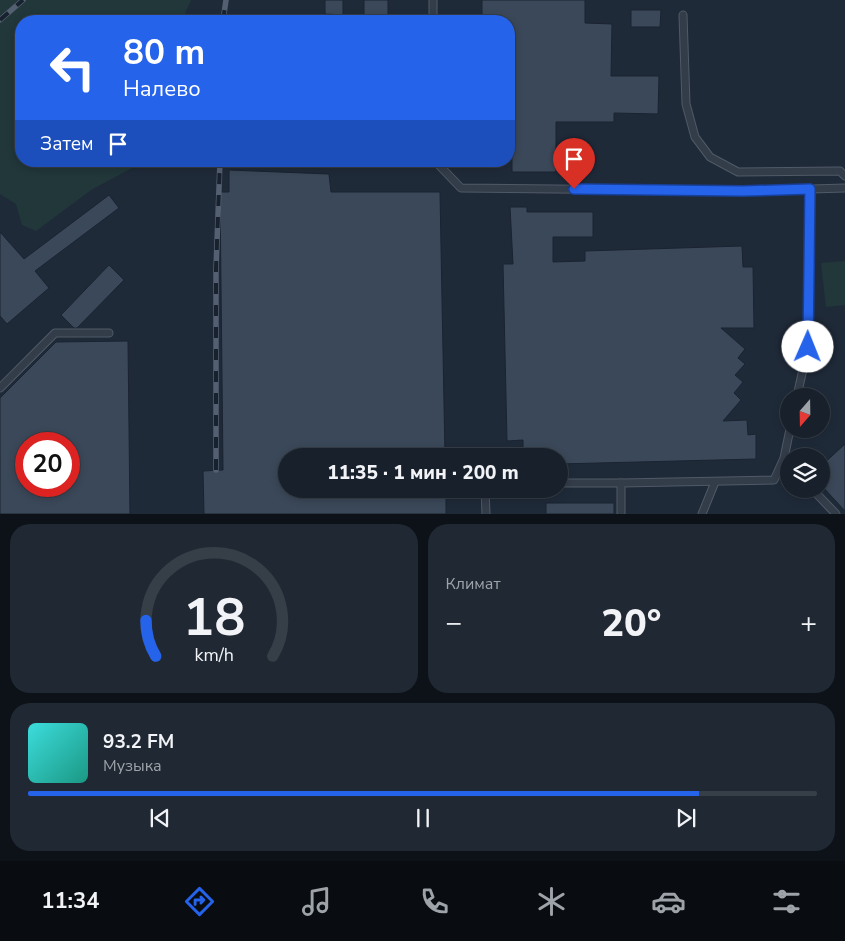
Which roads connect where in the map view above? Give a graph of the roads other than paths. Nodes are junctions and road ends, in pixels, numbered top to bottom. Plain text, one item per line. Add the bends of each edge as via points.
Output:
1 (433, 0) edge
2 (433, 15) edge
3 (683, 15) dead end
4 (441, 167) edge
5 (845, 176) edge
6 (845, 188) edge
7 (810, 189) junction
8 (109, 333) dead end
9 (0, 388) edge
10 (799, 388) edge
11 (780, 470) edge
12 (715, 482) junction
13 (568, 483) edge
14 (622, 483) junction
15 (486, 498) edge
16 (821, 498) edge
17 (486, 514) edge
18 (621, 514) edge
19 (702, 514) edge
20 (836, 514) edge

1 - 2 lane
3 - 5 lane via 686,104 694,137 710,157 738,172 840,170
4 - 7 lane via 461,188
6 - 7 lane
7 - 10 lane via 808,347
8 - 9 lane via 55,333
11 - 12 lane via 774,480
12 - 14 lane
12 - 19 lane
13 - 14 lane
14 - 18 lane
15 - 17 lane
16 - 20 lane

